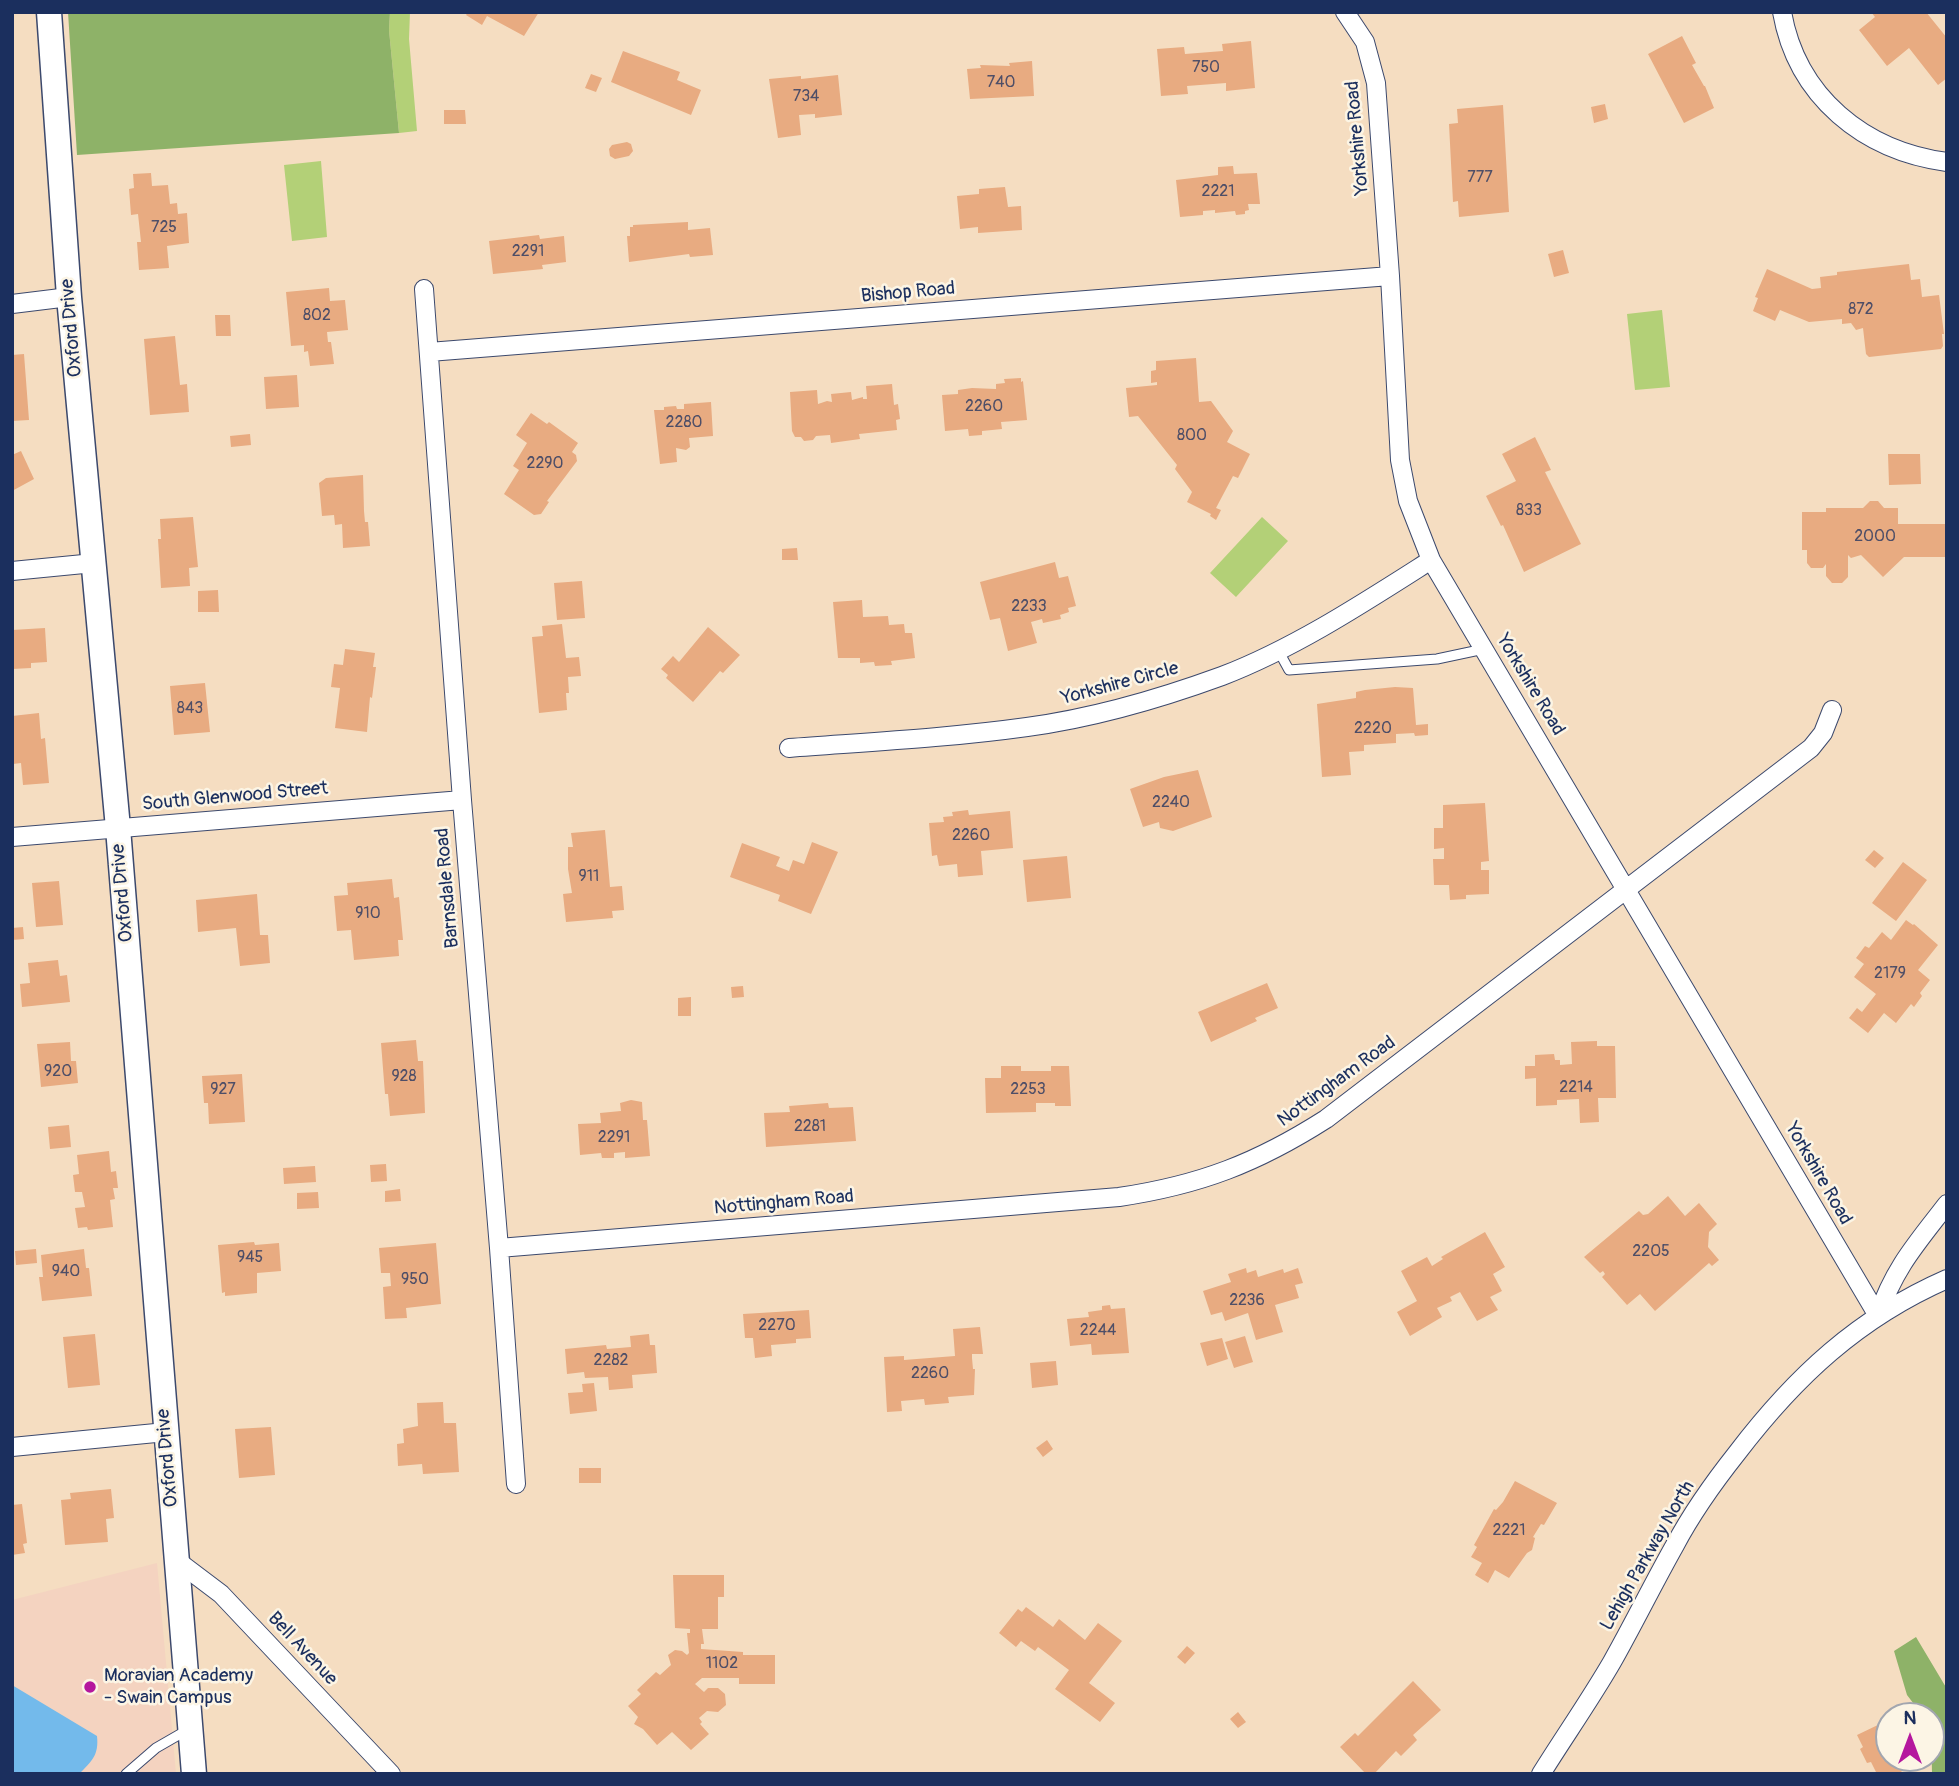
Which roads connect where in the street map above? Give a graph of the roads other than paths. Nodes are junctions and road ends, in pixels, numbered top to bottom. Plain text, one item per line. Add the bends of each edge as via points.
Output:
1 (49, 12) edge
2 (1345, 12) edge
3 (1782, 12) edge
4 (1947, 162) edge
5 (1390, 276) junction
6 (424, 289) dead end
7 (69, 297) junction
8 (12, 304) edge
9 (429, 352) junction
10 (1431, 560) junction
11 (94, 563) junction
12 (12, 571) edge
13 (1484, 649) junction
14 (1278, 650) junction
15 (1832, 710) dead end
16 (789, 748) dead end
17 (462, 800) junction
18 (118, 828) junction
19 (12, 837) edge
20 (1626, 888) junction
21 (1947, 1204) edge
22 (499, 1248) junction
23 (1947, 1279) edge
24 (1878, 1316) junction
25 (166, 1432) junction
26 (12, 1447) edge
27 (516, 1484) dead end
28 (176, 1560) junction
29 (190, 1728) junction
30 (126, 1774) edge
31 (194, 1774) edge
32 (391, 1774) edge
33 (1541, 1774) edge

1 - 7 main road, Oxford Drive
2 - 5 street, Yorkshire Road via 1365,42 1373,66
3 - 4 street via 1802,69 1838,115 1892,149
5 - 9 street, Bishop Road
5 - 10 street, Yorkshire Road via 1400,460 1408,501
6 - 9 street, Barnsdale Road
7 - 8 street
7 - 11 main road, Oxford Drive
9 - 17 street, Barnsdale Road
10 - 13 street, Yorkshire Road
10 - 14 street, Yorkshire Circle via 1365,603
11 - 12 street
11 - 18 main road, Oxford Drive
13 - 14 lane via 1437,659 1289,670
13 - 20 street, Yorkshire Road
14 - 16 street, Yorkshire Circle via 1224,675 1086,717 972,734
15 - 20 street, Nottingham Road via 1811,748
17 - 18 street, South Glenwood Street
17 - 22 street, Barnsdale Road
18 - 19 street, South Glenwood Street
18 - 25 main road, Oxford Drive
20 - 22 street, Nottingham Road via 1326,1119 1288,1143 1206,1179 1119,1197
20 - 24 street, Yorkshire Road
21 - 24 street via 1900,1265
22 - 27 street, Barnsdale Road
23 - 24 street, Lehigh Parkway North
24 - 33 street, Lehigh Parkway North via 1802,1376 1723,1471
25 - 26 street
25 - 28 main road, Oxford Drive
28 - 29 main road, Oxford Drive
28 - 32 street, Bell Avenue via 221,1594
29 - 30 lane via 156,1748
29 - 31 main road, Oxford Drive

